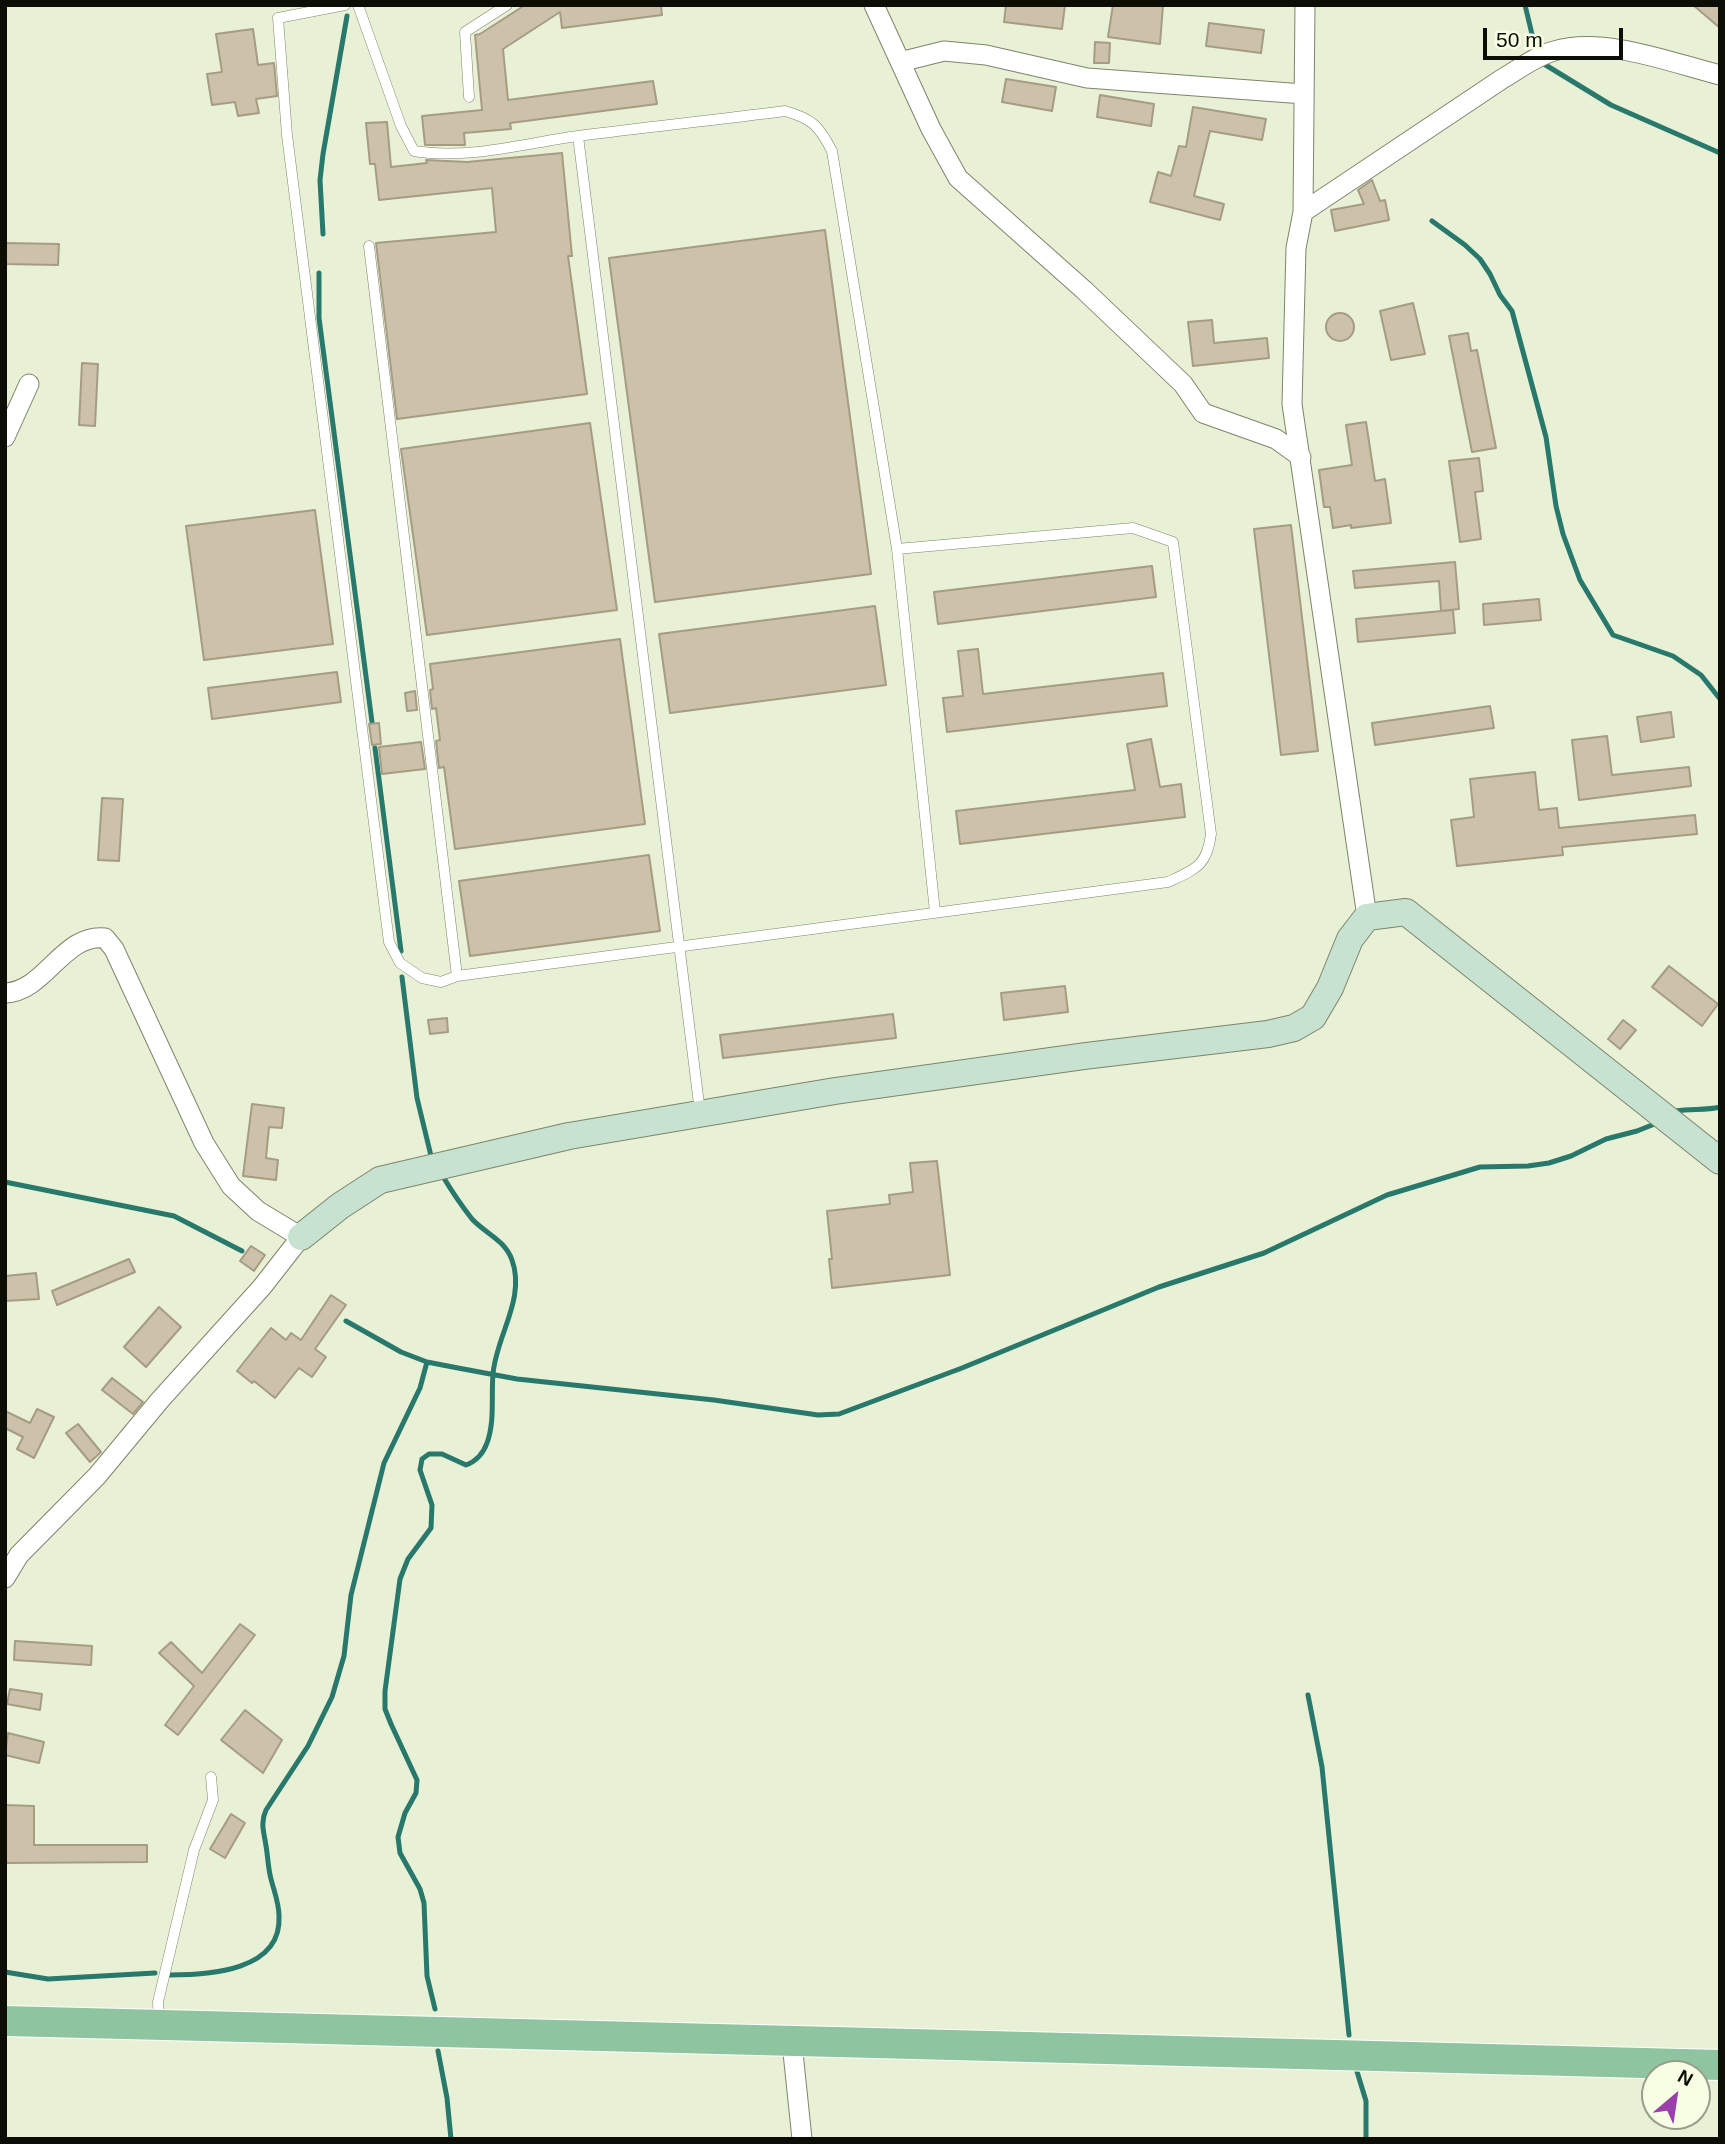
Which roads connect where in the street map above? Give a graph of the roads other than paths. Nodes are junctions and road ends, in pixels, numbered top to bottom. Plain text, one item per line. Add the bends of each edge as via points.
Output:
1 (276, 5) edge
2 (345, 5) edge
3 (358, 5) edge
4 (507, 5) edge
5 (874, 5) edge
6 (1306, 5) edge
7 (278, 18) junction
8 (900, 62) junction
9 (1720, 75) edge
10 (1304, 94) junction
11 (468, 97) dead end
12 (578, 136) junction
13 (1303, 212) junction
14 (369, 246) dead end
15 (29, 384) dead end
16 (5, 437) edge
17 (1301, 457) junction
18 (897, 548) junction
19 (935, 912) junction
20 (1367, 917) junction
21 (679, 945) junction
22 (457, 976) junction
23 (5, 993) edge
24 (701, 1112) junction
25 (1720, 1161) edge
26 (302, 1237) junction
27 (5, 1578) edge
28 (211, 1777) dead end
29 (5, 2021) edge
30 (159, 2026) junction
31 (792, 2043) junction
32 (1720, 2065) edge
33 (802, 2139) edge

1 - 7 lane
2 - 7 lane
3 - 12 lane via 414,151 477,151
4 - 11 lane via 464,32
5 - 8 street
6 - 10 street
7 - 22 lane via 287,135 389,942 400,963 422,978 441,982
8 - 10 street via 944,51 986,55 1087,78
8 - 17 street via 958,177 1184,384 1203,413 1276,439
9 - 13 street via 1625,51 1583,47 1554,51 1502,79
10 - 13 street
12 - 18 lane via 785,111 802,116 821,130 832,151
12 - 21 lane
13 - 17 street via 1296,248 1292,404
14 - 22 lane
15 - 16 street
17 - 20 street
18 - 19 lane
18 - 19 lane via 1133,528 1173,542 1211,834 1209,850 1198,868 1168,882
19 - 21 lane
20 - 24 street via 1350,939 1313,1017 1294,1028
20 - 25 street via 1406,912
21 - 22 lane
21 - 24 lane
23 - 26 street via 24,989 80,942 94,936 105,938 114,948 204,1143 231,1186 258,1211
24 - 26 street via 569,1136 380,1180
26 - 27 street via 97,1476 19,1555
28 - 30 lane via 213,1800 194,1850 159,2002
29 - 30 main road
30 - 31 main road
31 - 32 main road
31 - 33 street

